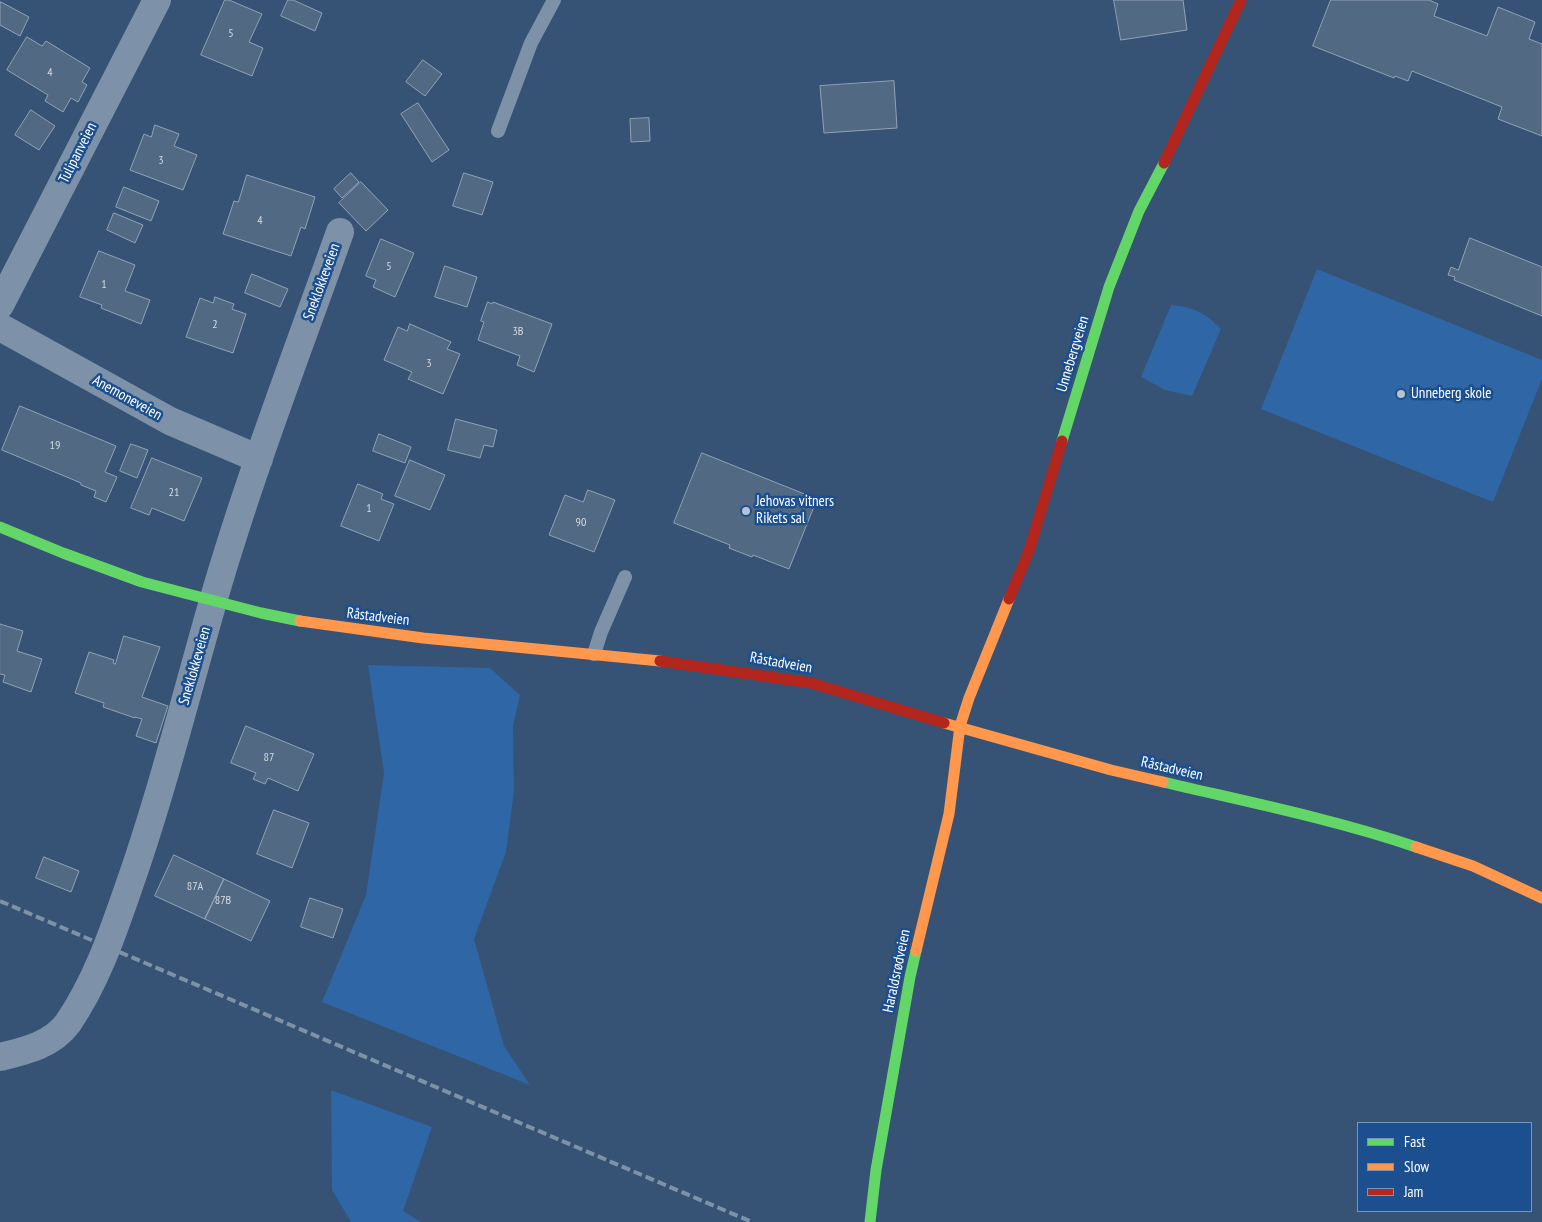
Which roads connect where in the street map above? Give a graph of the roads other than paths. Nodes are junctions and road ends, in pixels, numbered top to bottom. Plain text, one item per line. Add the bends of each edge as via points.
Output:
1 (157, 0) edge
2 (554, 0) edge
3 (1241, 0) edge
4 (498, 131) dead end
5 (340, 232) dead end
6 (0, 305) edge
7 (0, 327) edge
8 (259, 459) junction
9 (0, 528) edge
10 (625, 576) dead end
11 (213, 601) junction
12 (594, 654) junction
13 (960, 726) junction
14 (1542, 898) edge
15 (0, 1057) edge
16 (870, 1222) edge

1 - 6 street, Tulipanveien
2 - 4 lane via 531,43
3 - 13 main road, Unnebergveien via 1139,211 1109,287 1029,551
5 - 8 street, Sneklokkeveien
7 - 8 street, Anemoneveien via 170,422
8 - 11 street, Sneklokkeveien
9 - 11 main road, Råstadveien via 142,582
10 - 12 lane
11 - 12 main road, Råstadveien via 314,624
11 - 15 street, Sneklokkeveien via 147,834 108,947 84,998 66,1026 53,1038 31,1050
12 - 13 main road, Råstadveien via 675,662 811,683
13 - 14 main road, Råstadveien via 1111,770 1377,834 1473,866
13 - 16 main road, Haraldsrødveien via 949,814 910,977

